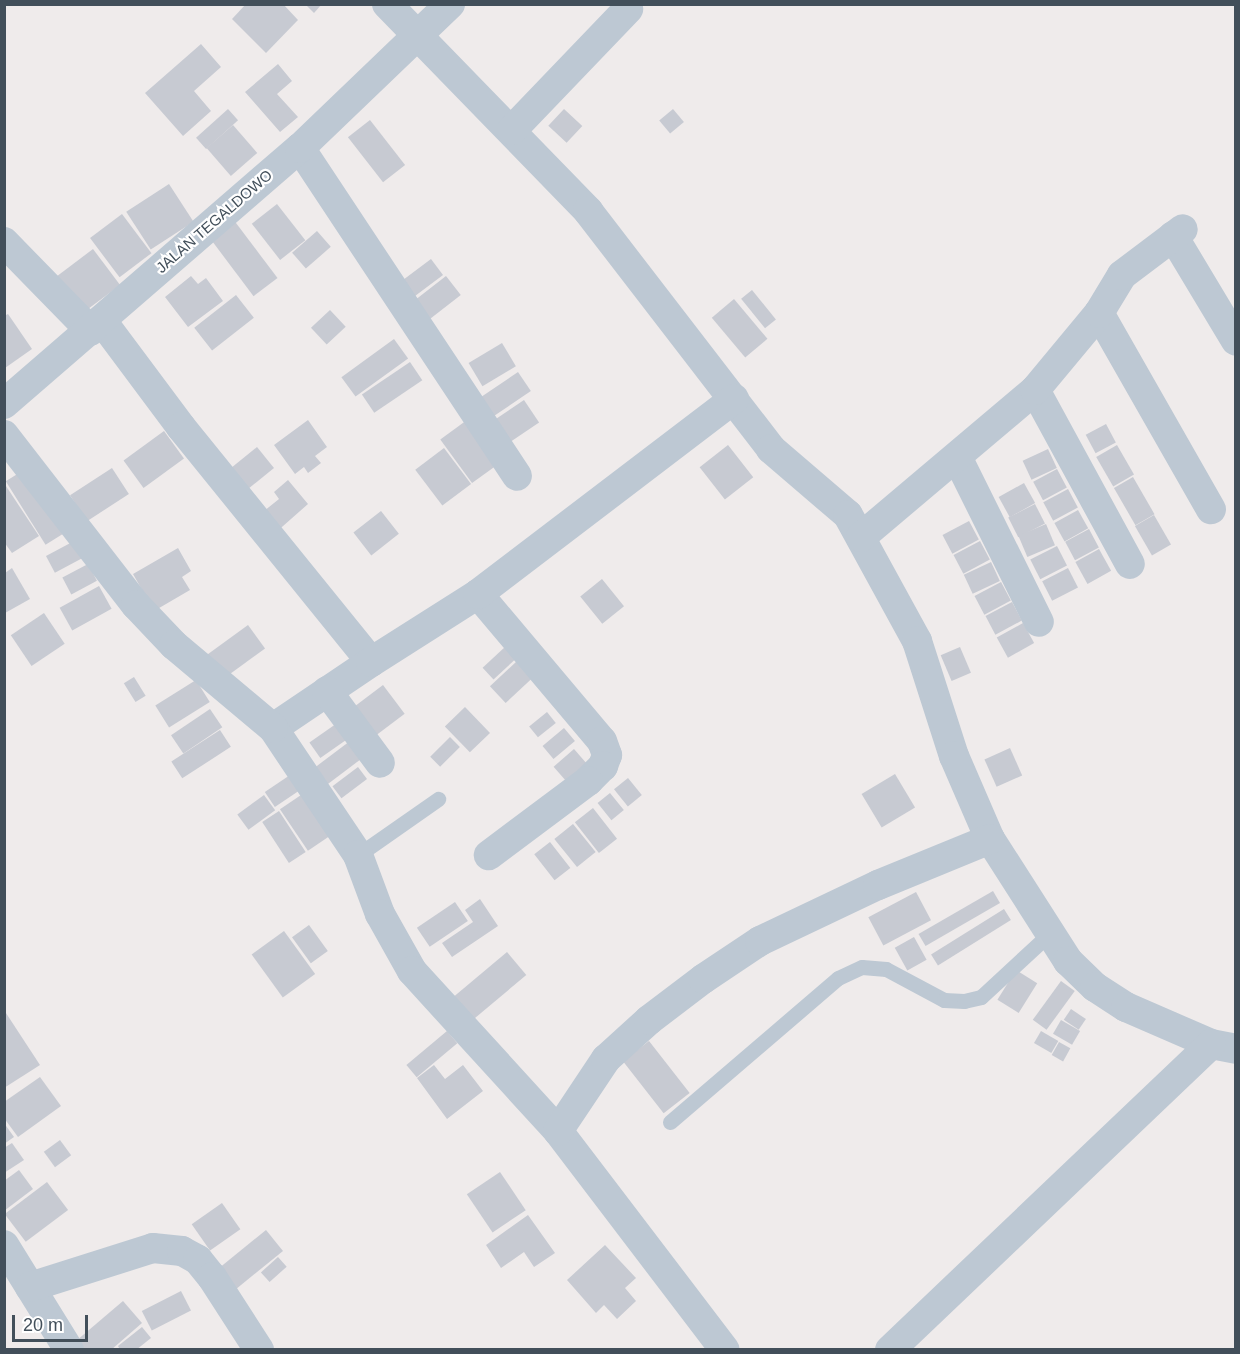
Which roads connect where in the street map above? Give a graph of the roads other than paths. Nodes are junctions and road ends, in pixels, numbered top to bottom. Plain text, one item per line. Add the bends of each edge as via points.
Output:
1 (387, 4) edge
2 (450, 4) edge
3 (628, 9) dead end
4 (420, 35) junction
5 (512, 130) junction
6 (300, 148) junction
7 (4, 242) edge
8 (1099, 313) junction
9 (97, 326) junction
10 (1236, 341) edge
11 (1035, 390) junction
12 (734, 399) junction
13 (4, 404) edge
14 (4, 435) edge
15 (957, 457) junction
16 (517, 476) dead end
17 (1211, 510) dead end
18 (861, 537) junction
19 (1130, 564) dead end
20 (478, 594) junction
21 (1039, 622) dead end
22 (371, 662) junction
23 (327, 691) junction
24 (273, 728) junction
25 (380, 763) dead end
26 (438, 799) dead end
27 (990, 839) junction
28 (358, 855) junction
29 (489, 855) dead end
30 (1048, 935) junction
31 (1223, 1047) edge
32 (670, 1122) dead end
33 (558, 1131) junction
34 (4, 1245) edge
35 (30, 1287) junction
36 (69, 1350) edge
37 (259, 1350) edge
38 (725, 1350) edge
39 (890, 1350) edge

1 - 4 street
2 - 4 street, JALAN TEGALDOWO
3 - 5 street
4 - 5 street
4 - 6 street, JALAN TEGALDOWO
5 - 12 street via 633,265
6 - 9 street, JALAN TEGALDOWO
6 - 16 street
7 - 9 street
8 - 10 street via 1122,275 1178,233
8 - 11 street
8 - 17 street
9 - 13 street, JALAN TEGALDOWO
9 - 22 street
11 - 15 street
11 - 19 street
12 - 18 street via 771,449 848,515
12 - 20 street
14 - 24 street via 136,605 183,653
15 - 18 street
15 - 21 street
18 - 27 street via 917,641 954,756
20 - 22 street
20 - 29 street via 602,741 607,755 603,766 588,782
22 - 23 street
23 - 24 street
23 - 25 street
24 - 28 street
26 - 28 lane
27 - 30 street
27 - 33 street via 878,885 760,941 703,979 606,1059
28 - 33 street via 380,914 412,970
30 - 31 street via 1095,987 1161,1024
30 - 32 lane via 981,997 964,1001 944,1000 886,969 862,967 838,978
31 - 39 street
33 - 38 street
34 - 35 street
35 - 36 street
35 - 37 street via 153,1248 182,1251 198,1260 212,1277

